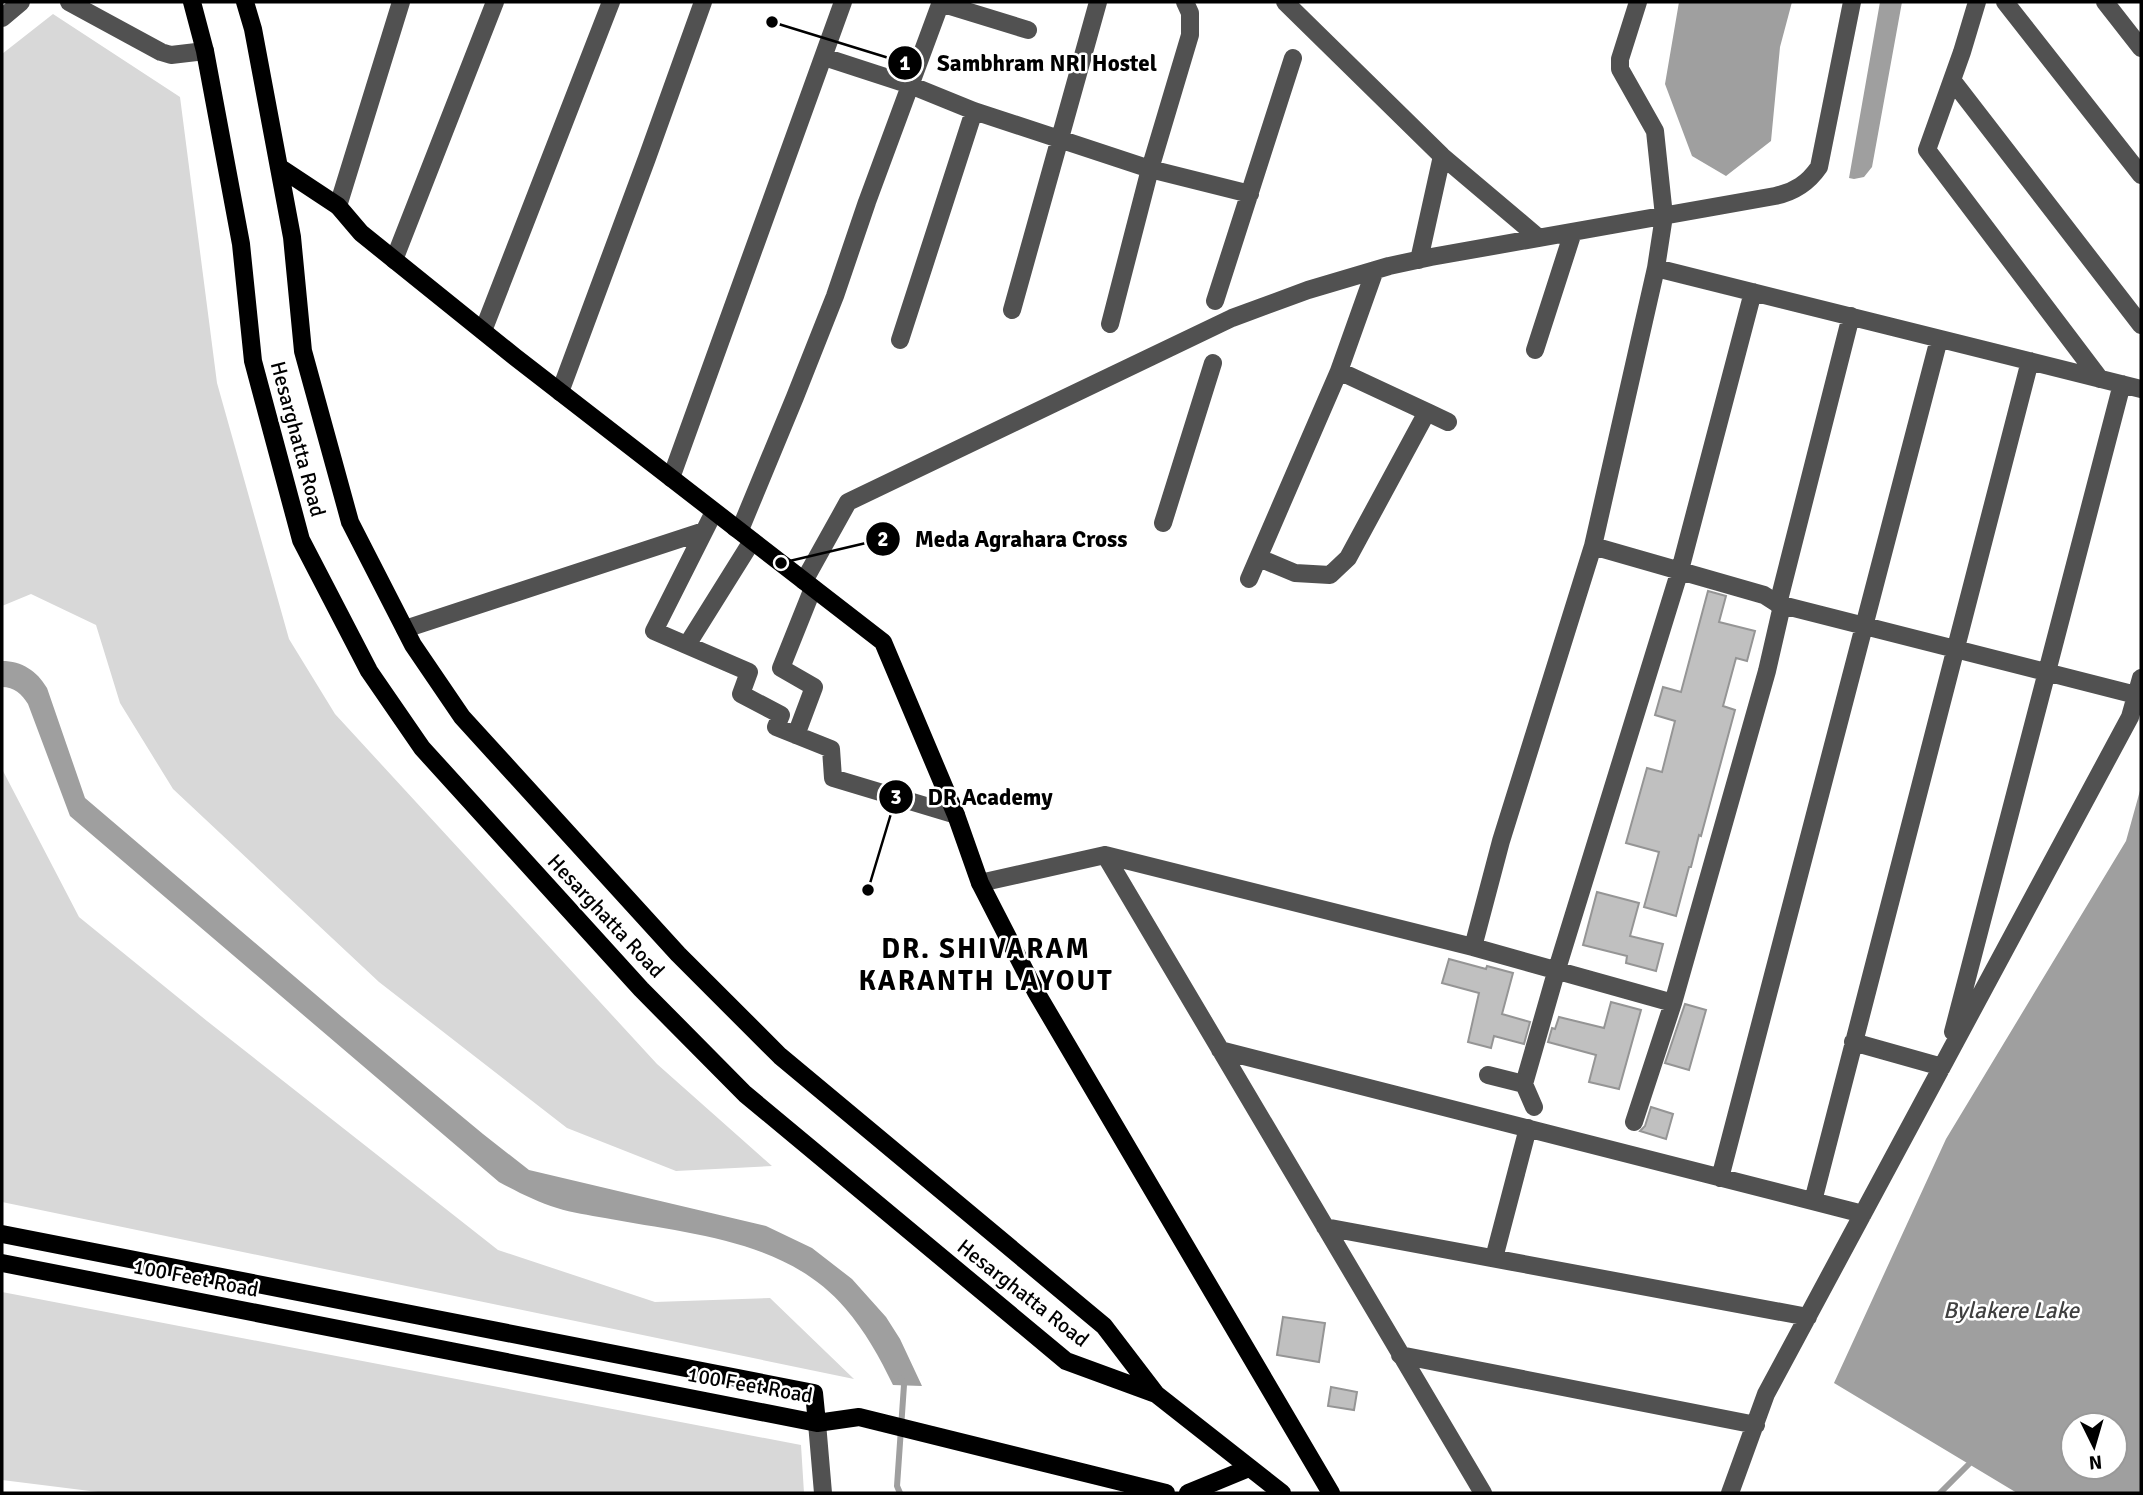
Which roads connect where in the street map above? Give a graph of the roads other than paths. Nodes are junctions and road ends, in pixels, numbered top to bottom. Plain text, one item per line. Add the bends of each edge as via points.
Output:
1 (21, 2) edge
2 (69, 2) edge
3 (192, 2) edge
4 (245, 2) edge
5 (401, 2) edge
6 (495, 2) edge
7 (611, 2) edge
8 (703, 2) edge
9 (843, 2) edge
10 (1098, 2) edge
11 (1185, 2) edge
12 (1285, 2) edge
13 (1638, 2) edge
14 (1852, 2) edge
15 (1977, 2) edge
16 (2005, 2) edge
17 (2105, 2) edge
18 (941, 3) edge
19 (2, 18) edge
20 (1028, 30) dead end
21 (2141, 48) edge
22 (205, 51) junction
23 (824, 58) junction
24 (1293, 58) dead end
25 (1952, 80) junction
26 (910, 85) junction
27 (974, 111) junction
28 (1059, 139) junction
29 (1442, 156) junction
30 (279, 167) junction
31 (1150, 169) junction
32 (2141, 175) edge
33 (1250, 194) junction
34 (338, 206) junction
35 (1664, 216) junction
36 (1573, 232) junction
37 (1539, 238) junction
38 (394, 260) junction
39 (1419, 260) junction
40 (1656, 268) junction
41 (1375, 270) junction
42 (1753, 292) junction
43 (1215, 301) dead end
44 (1012, 310) dead end
45 (1851, 316) junction
46 (1110, 324) dead end
47 (2141, 325) edge
48 (483, 331) junction
49 (1939, 339) junction
50 (900, 340) dead end
51 (1535, 350) dead end
52 (2030, 361) junction
53 (1213, 363) dead end
54 (1339, 371) junction
55 (2100, 379) junction
56 (2122, 384) junction
57 (2141, 389) edge
58 (560, 392) junction
59 (1427, 412) junction
60 (1448, 422) dead end
61 (671, 478) junction
62 (714, 512) junction
63 (1163, 523) dead end
64 (735, 528) junction
65 (704, 531) junction
66 (752, 541) junction
67 (1593, 546) junction
68 (1259, 558) junction
69 (1680, 570) junction
70 (1249, 579) dead end
71 (809, 585) junction
72 (1778, 604) junction
73 (1864, 626) junction
74 (405, 629) junction
75 (687, 645) junction
76 (1955, 649) junction
77 (2047, 672) junction
78 (2139, 686) edge
79 (796, 735) junction
80 (956, 816) junction
81 (1105, 855) junction
82 (980, 883) junction
83 (1473, 947) junction
84 (1557, 969) junction
85 (1673, 1003) junction
86 (1853, 1042) junction
87 (1220, 1050) junction
88 (1944, 1063) junction
89 (1488, 1075) dead end
90 (1524, 1084) junction
91 (1534, 1107) dead end
92 (1633, 1122) dead end
93 (1528, 1128) junction
94 (1720, 1178) junction
95 (1813, 1201) junction
96 (1863, 1214) junction
97 (1325, 1227) junction
98 (2, 1234) edge
99 (1494, 1258) junction
100 (2, 1263) edge
101 (1808, 1317) junction
102 (1399, 1355) junction
103 (1156, 1394) junction
104 (817, 1423) junction
105 (1756, 1425) junction
106 (1249, 1468) junction
107 (823, 1493) edge
108 (1166, 1493) edge
109 (1188, 1493) edge
110 (1282, 1493) edge
111 (1331, 1493) edge
112 (1483, 1493) edge
113 (1730, 1493) edge

1 - 19 street
2 - 22 street via 161,52
3 - 22 main road, Hesarghatta Road
4 - 30 main road, Hesarghatta Road
5 - 34 street
6 - 38 street
7 - 48 street
8 - 58 street
9 - 23 street
10 - 28 street
11 - 31 street via 1190,13 1189,35
12 - 29 street
13 - 35 street via 1620,69 1655,131
14 - 35 street via 1814,174 1784,194
15 - 25 street
16 - 32 street
17 - 21 street
18 - 20 street
18 - 26 street
22 - 103 main road, Hesarghatta Road via 241,244 253,361 301,540 369,671 422,748 640,989 745,1094 1066,1362
23 - 26 street
23 - 61 street
24 - 33 street
25 - 47 street
25 - 55 street via 1927,150
26 - 27 street
26 - 64 street via 796,397 741,525
27 - 28 street
27 - 50 street
28 - 31 street
28 - 44 street
29 - 37 street
29 - 39 street
30 - 34 main road
30 - 74 main road, Hesarghatta Road via 292,237 303,351 342,496 350,522
31 - 33 street
31 - 46 street
33 - 43 street
34 - 38 main road
35 - 36 street
35 - 40 street
36 - 37 street
36 - 51 street
37 - 39 street
38 - 48 main road
39 - 41 street
40 - 42 street
40 - 67 street
41 - 54 street
41 - 71 street via 1232,318 848,502
42 - 45 street
42 - 69 street
45 - 49 street
45 - 72 street
48 - 58 main road
49 - 52 street
49 - 73 street
52 - 55 street
52 - 76 street
53 - 63 street
54 - 59 street
54 - 68 street
55 - 56 street
56 - 57 street
56 - 77 street
58 - 61 main road
59 - 60 street
59 - 68 street via 1348,558 1330,575 1295,573
61 - 62 main road
62 - 64 main road
62 - 65 street
64 - 66 main road
65 - 74 street
65 - 75 street via 654,631
66 - 71 main road
66 - 75 street
67 - 69 street
67 - 83 street via 1501,841
68 - 70 street
69 - 72 street via 1764,595
69 - 84 street
71 - 79 street via 781,668 814,687
71 - 80 main road via 883,642
72 - 73 street
72 - 85 street via 1782,610 1767,671
73 - 76 street
73 - 94 street
74 - 103 main road, Hesarghatta Road via 462,717 678,954 780,1056 1104,1326
75 - 79 street via 749,672 741,694 782,715 776,727
76 - 77 street
76 - 86 street
77 - 78 street
77 - 88 street
78 - 88 street via 2130,717
79 - 80 street via 831,749 833,778
80 - 82 main road
81 - 82 street
81 - 83 street
81 - 87 street
82 - 111 main road via 1036,992
83 - 84 street
84 - 85 street
84 - 90 street
85 - 92 street
86 - 88 street
86 - 95 street
87 - 93 street
87 - 97 street
88 - 96 street
89 - 90 street
90 - 91 street
93 - 94 street
93 - 99 street
94 - 95 street
95 - 96 street
96 - 101 street
97 - 99 street
97 - 102 street
98 - 104 main road, 100 Feet Road via 814,1393
99 - 101 street
100 - 104 main road, 100 Feet Road
101 - 105 street via 1766,1394
102 - 105 street
102 - 112 street
103 - 106 main road
104 - 107 street
104 - 108 main road via 859,1417
105 - 113 street
106 - 109 main road
106 - 110 main road

